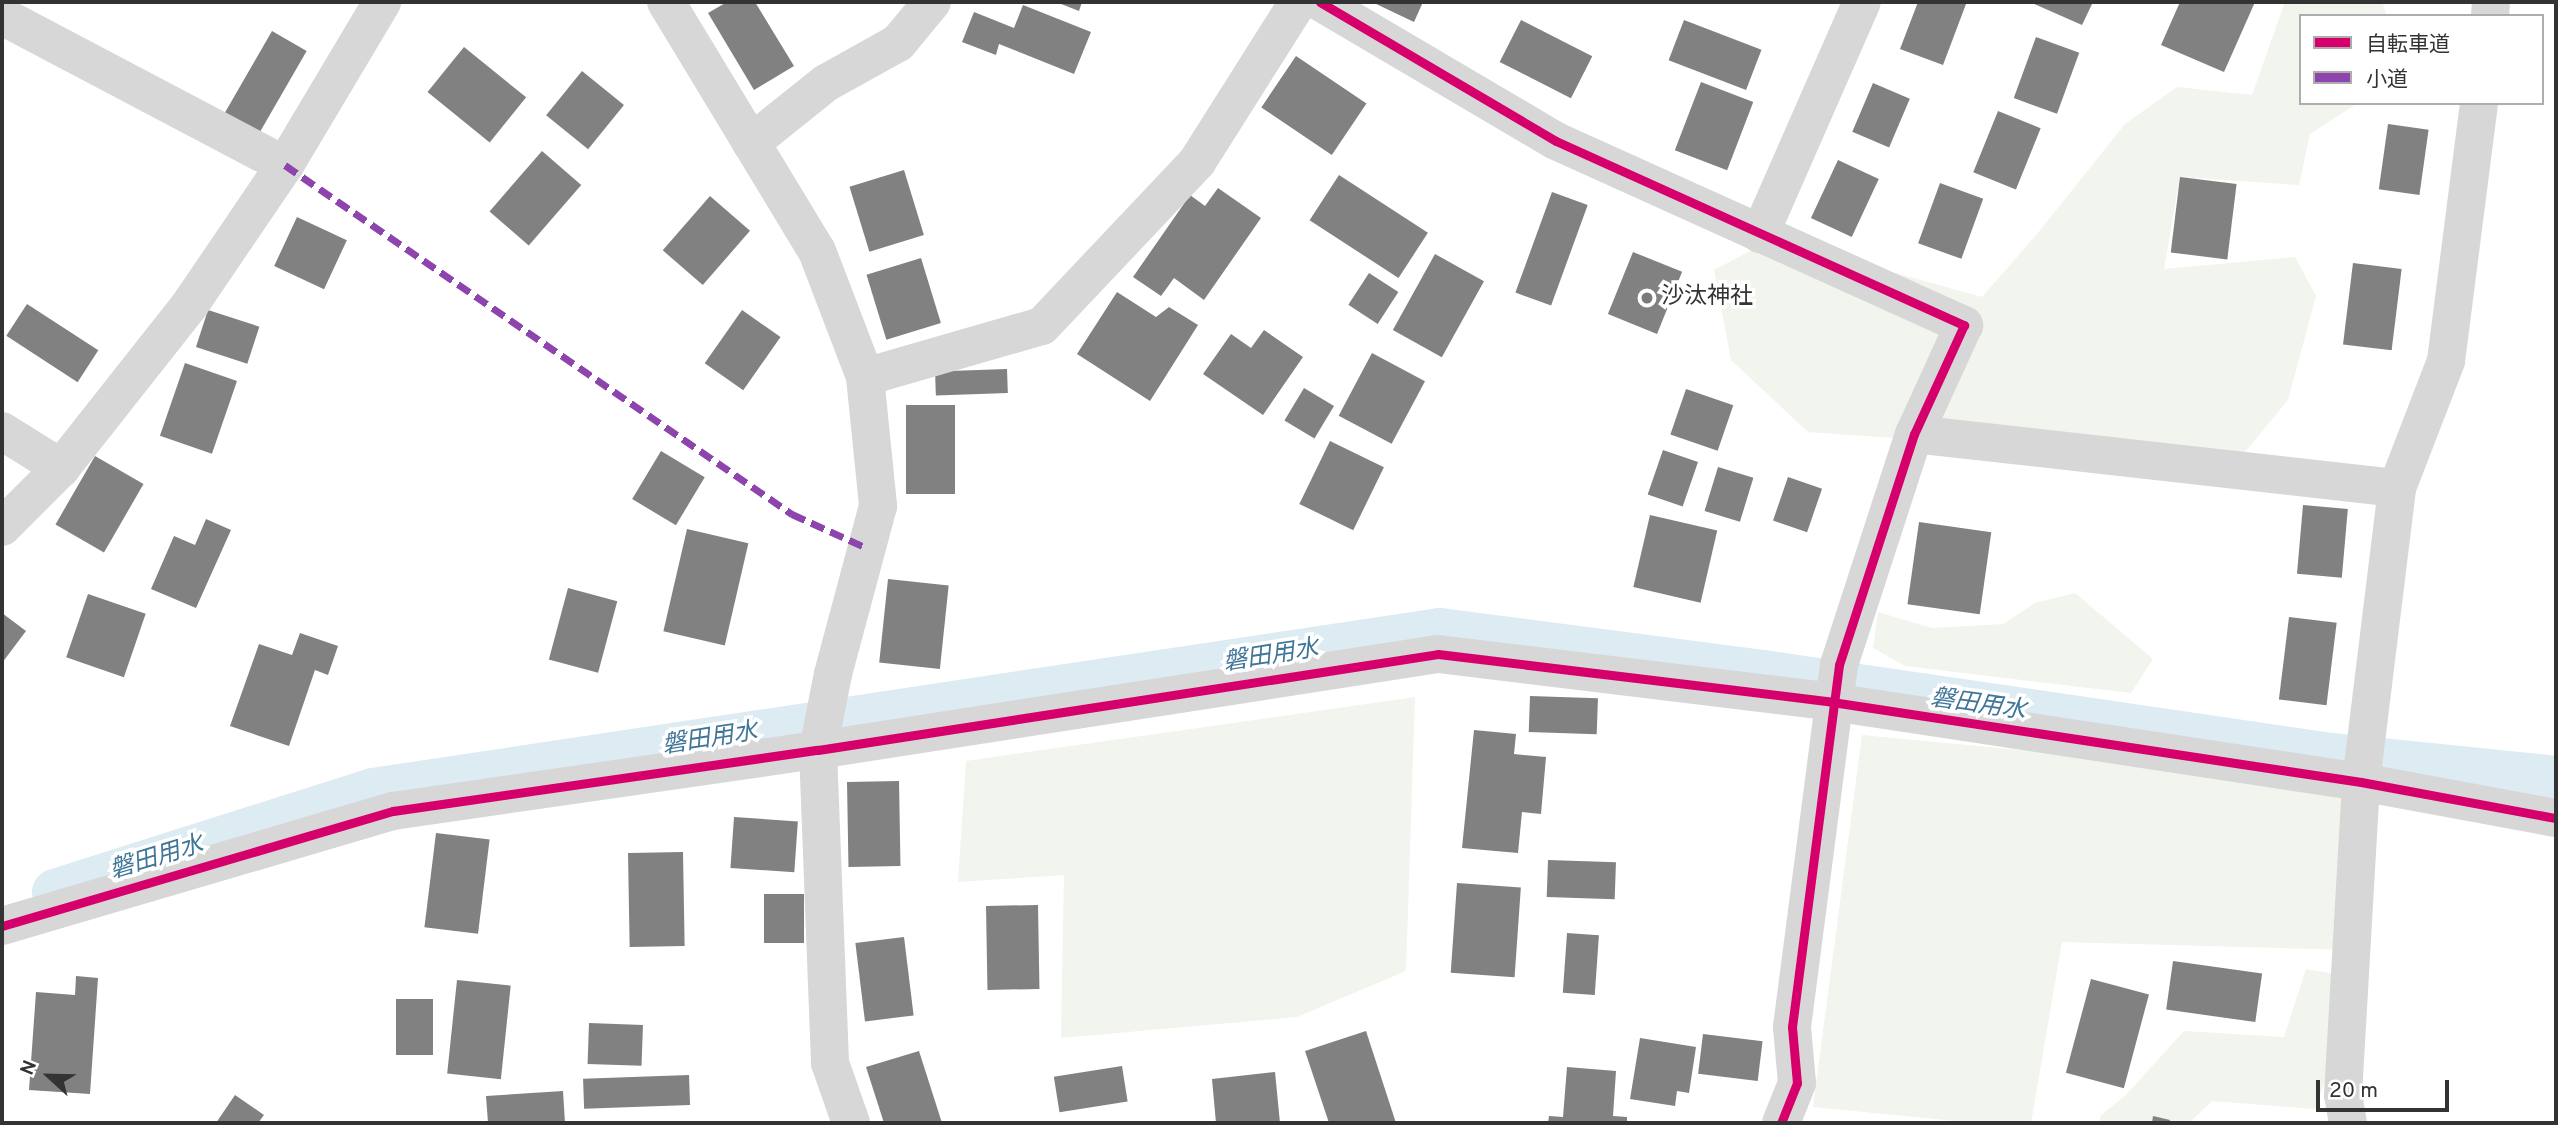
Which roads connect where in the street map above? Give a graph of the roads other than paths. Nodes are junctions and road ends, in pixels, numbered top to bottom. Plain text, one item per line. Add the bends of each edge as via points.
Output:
1 (382, 2) edge
2 (666, 2) edge
3 (932, 2) edge
4 (1298, 2) edge
5 (1320, 2) edge
6 (1861, 2) edge
7 (2, 16) edge
8 (2479, 105) edge
9 (751, 143) junction
10 (285, 165) junction
11 (1760, 234) junction
12 (865, 377) junction
13 (2, 431) edge
14 (1914, 433) junction
15 (61, 468) junction
16 (2398, 488) junction
17 (2, 527) edge
18 (1835, 688) junction
19 (818, 750) junction
20 (2361, 782) junction
21 (2556, 818) edge
22 (2, 926) edge
23 (851, 1123) edge
24 (1781, 1123) edge
25 (2348, 1123) edge

1 - 10 street
2 - 9 street
3 - 9 street via 898,43 826,83
4 - 12 street via 1197,162 1042,326
5 - 11 street via 1556,141
6 - 11 street
7 - 10 street
8 - 16 street via 2446,361
9 - 12 street via 817,251
10 - 15 street via 189,306
11 - 14 street via 1964,325
12 - 19 street via 878,506 833,674
13 - 15 street
14 - 16 street
14 - 18 street
15 - 17 street
16 - 20 street
18 - 19 street via 1438,654
18 - 20 street
18 - 24 street via 1792,1027 1797,1083
19 - 22 street via 393,811
19 - 23 street via 830,1063
20 - 21 street
20 - 25 street via 2343,1095

